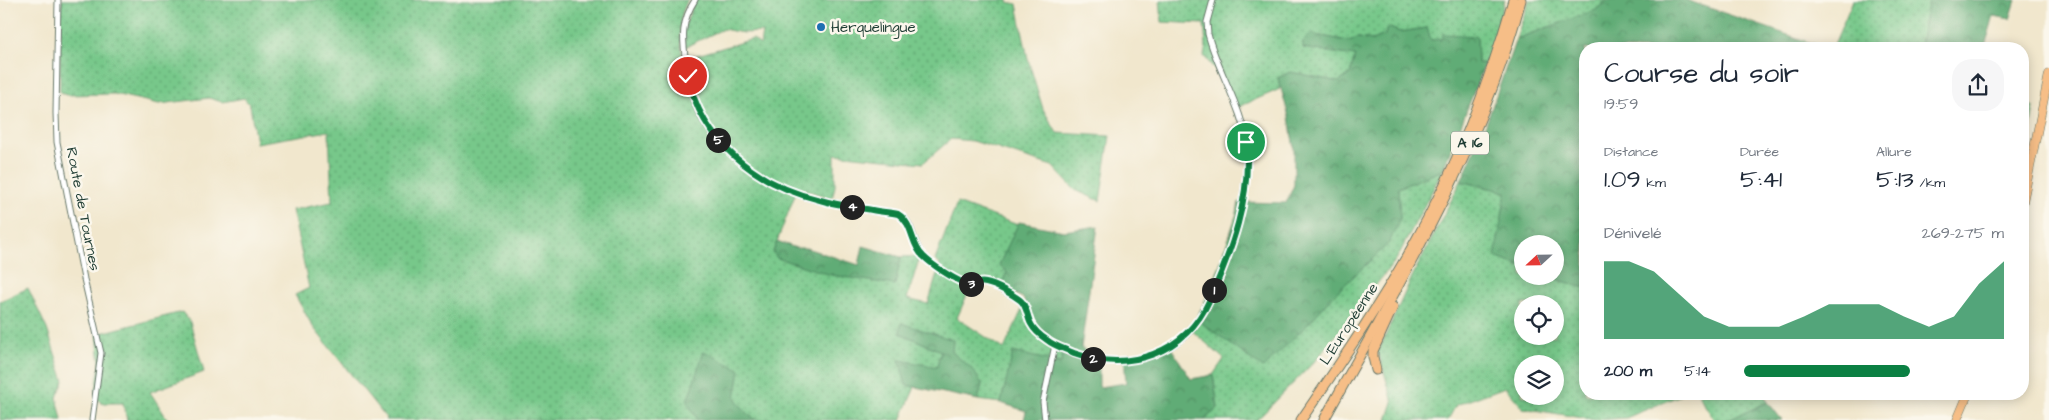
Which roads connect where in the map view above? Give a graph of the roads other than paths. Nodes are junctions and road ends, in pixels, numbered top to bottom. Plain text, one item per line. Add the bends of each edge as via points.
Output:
1 (58, 0) edge
2 (695, 0) edge
3 (1213, 0) edge
4 (1513, 0) edge
5 (1520, 0) edge
6 (1506, 38) junction
7 (2049, 74) edge
8 (2029, 173) edge
9 (1419, 242) junction
10 (1406, 274) junction
11 (1055, 345) junction
12 (1376, 370) dead end
13 (1965, 400) edge
14 (92, 420) edge
15 (1045, 420) edge
16 (1301, 420) edge
17 (1324, 420) edge
18 (1957, 420) edge

1 - 14 street, Route de Tournes via 57,142 101,353
2 - 11 street via 684,19 683,31 690,85 707,124 732,156 757,174 808,197 901,216 924,257 964,283 988,283 1020,300 1032,327
3 - 11 street via 1207,22 1208,34 1245,132 1247,154 1246,178 1233,238 1216,286 1199,320 1180,340 1152,355 1117,361 1096,360
4 - 6 highway, A 16
5 - 6 highway, A 16
6 - 9 highway, A 16 via 1467,152
7 - 8 main road
9 - 10 highway, L'Européenne / A 16
9 - 16 highway, L'Européenne / A 16
10 - 12 highway via 1373,350
10 - 17 highway, L'Européenne / A 16
11 - 15 street via 1043,402
13 - 18 main road

